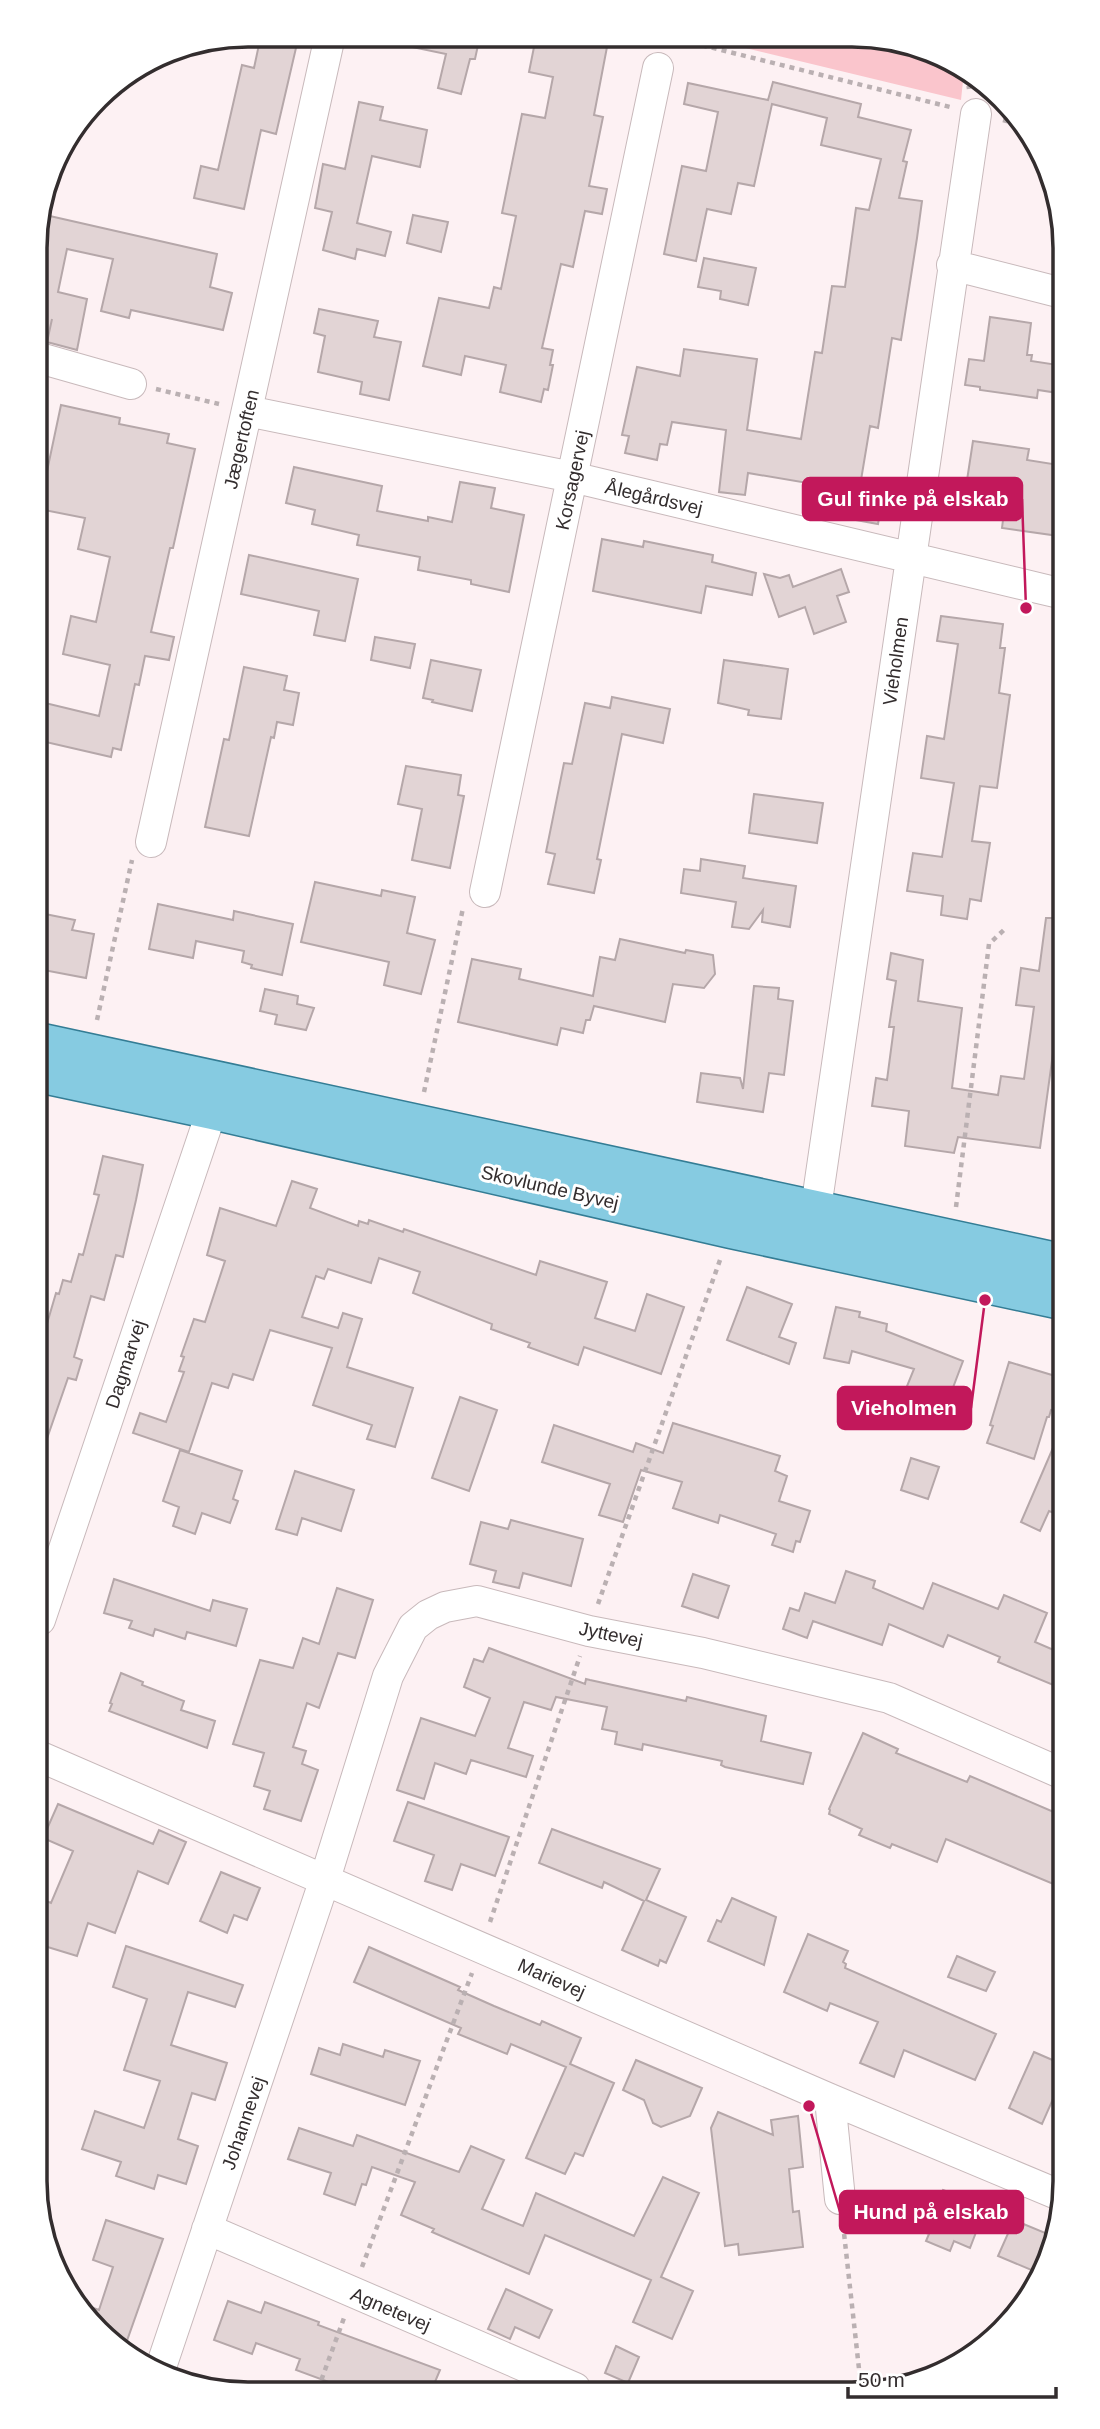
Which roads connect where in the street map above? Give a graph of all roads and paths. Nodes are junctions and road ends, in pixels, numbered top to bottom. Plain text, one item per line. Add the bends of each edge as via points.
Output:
1 (328, 47) edge
2 (709, 47) edge
3 (658, 68) dead end
4 (976, 114) joint
5 (952, 265) junction
6 (1053, 291) edge
7 (48, 360) edge
8 (131, 384) joint
9 (247, 411) junction
10 (572, 477) junction
11 (910, 558) junction
12 (1053, 592) edge
13 (151, 842) joint
14 (485, 892) joint
15 (1007, 927) dead end
16 (97, 1020) dead end
17 (48, 1044) edge
18 (48, 1075) edge
19 (424, 1092) dead end
20 (212, 1110) junction
21 (816, 1209) junction
22 (731, 1229) junction
23 (953, 1240) junction
24 (1052, 1261) edge
25 (1052, 1298) edge
26 (47, 1598) edge
27 (589, 1631) junction
28 (47, 1760) edge
29 (1052, 1769) edge
30 (325, 1879) junction
31 (482, 1947) junction
32 (830, 2099) junction
33 (1052, 2192) edge
34 (841, 2199) joint
35 (207, 2229) junction
36 (353, 2292) junction
37 (163, 2362) edge
38 (860, 2381) edge
39 (320, 2382) edge
40 (561, 2382) edge

1 - 9 street, Jægertoften
2 - 4 path
3 - 10 street, Korsagervej
4 - 5 street, Vieholmen
5 - 6 street
5 - 11 street, Vieholmen
7 - 8 street
8 - 9 path
9 - 10 street, Ålegårdsvej
9 - 13 street, Jægertoften
10 - 11 street, Ålegårdsvej
10 - 14 street, Korsagervej
11 - 12 street, Ålegårdsvej
11 - 21 street, Vieholmen
13 - 16 path via 135,844
14 - 19 path via 466,893
15 - 23 path via 989,944
17 - 21 main road, Skovlunde Byvej
18 - 20 main road, Skovlunde Byvej
20 - 22 main road, Skovlunde Byvej
20 - 26 street, Dagmarvej
21 - 23 main road, Skovlunde Byvej
22 - 25 main road, Skovlunde Byvej
22 - 27 path
23 - 24 main road, Skovlunde Byvej
27 - 29 street, Jyttevej via 890,1698
27 - 30 street, Jyttevej via 477,1601 445,1607 413,1627 388,1676
27 - 31 path
28 - 30 street, Marievej
30 - 31 street, Marievej
30 - 35 street, Johannevej
31 - 32 street, Marievej
31 - 36 path
32 - 33 street, Marievej
32 - 34 street
34 - 38 path
35 - 36 street, Agnetevej
35 - 37 street, Johannevej
36 - 39 path
36 - 40 street, Agnetevej

